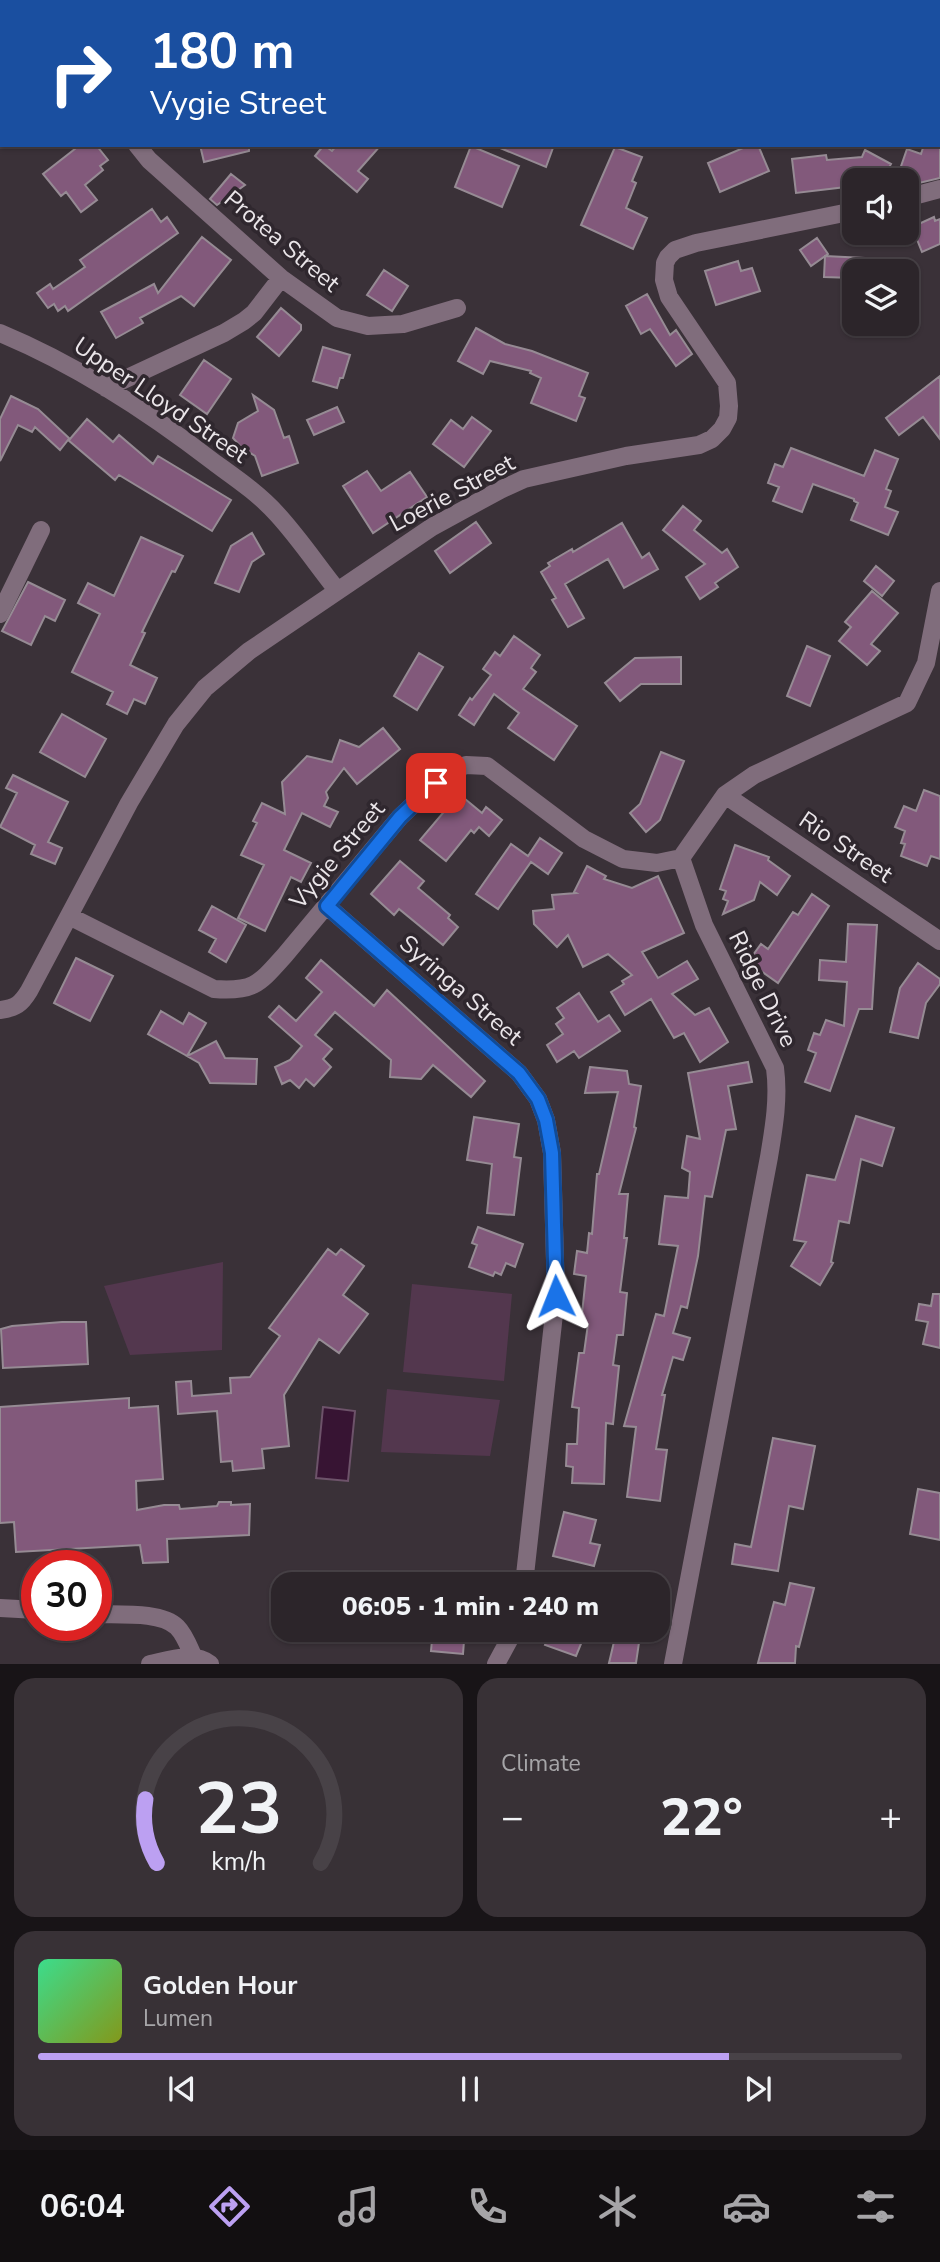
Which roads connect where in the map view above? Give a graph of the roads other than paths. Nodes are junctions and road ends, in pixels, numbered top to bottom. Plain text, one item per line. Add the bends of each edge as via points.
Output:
1 (139, 147) edge
2 (940, 189) edge
3 (919, 195) edge
4 (842, 213) edge
5 (281, 278) junction
6 (457, 308) dead end
7 (0, 333) edge
8 (106, 387) junction
9 (41, 530) dead end
10 (337, 590) junction
11 (940, 591) edge
12 (0, 614) edge
13 (724, 795) junction
14 (681, 858) junction
15 (327, 906) junction
16 (69, 916) junction
17 (940, 941) edge
18 (0, 1010) edge
19 (525, 1572) edge
20 (0, 1608) edge
21 (21, 1609) edge
22 (112, 1615) edge
23 (507, 1642) edge
24 (202, 1660) edge
25 (150, 1664) edge
26 (496, 1664) edge
27 (673, 1664) edge

1 - 5 street, Protea Street
2 - 3 street
4 - 10 street, Loerie Street via 696,243 668,257 664,280 669,297 727,383 728,418 712,439 524,479 432,527
5 - 6 street, Protea Street via 337,318 368,326 403,324
5 - 8 street via 244,321
7 - 8 street, Upper Lloyd Street
8 - 10 street, Upper Lloyd Street via 252,491 276,513
9 - 12 street
10 - 16 street, Loerie Street via 205,688 176,724
11 - 13 street via 926,663 907,703 766,769
13 - 14 street
13 - 17 street, Rio Street
14 - 15 street, Vygie Street via 657,863 622,859 584,838 487,766 466,765 447,773 400,817
14 - 27 street, Ridge Drive via 704,925 775,1068 778,1086 769,1157
15 - 16 street, Vygie Street via 268,974 248,988 234,990 214,989
15 - 19 street, Syringa Street via 519,1073 538,1099 546,1120 552,1153 556,1296
16 - 18 street, Loerie Street via 20,1004
20 - 21 street
22 - 24 street via 164,1619 179,1628
23 - 26 street
24 - 25 street

